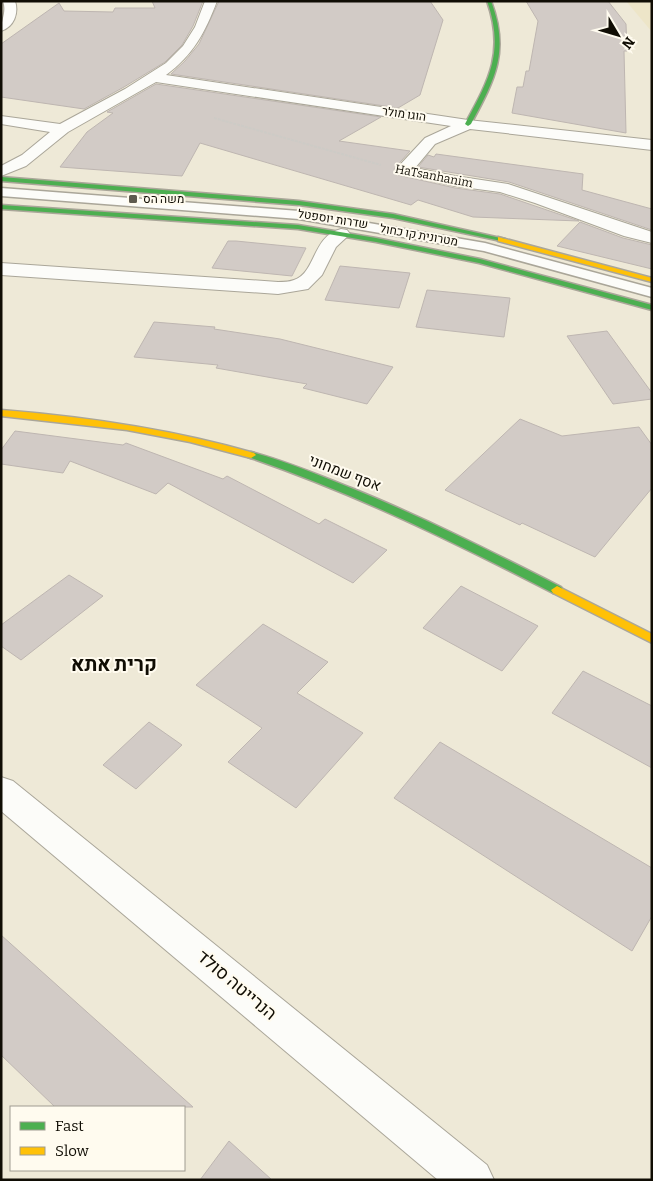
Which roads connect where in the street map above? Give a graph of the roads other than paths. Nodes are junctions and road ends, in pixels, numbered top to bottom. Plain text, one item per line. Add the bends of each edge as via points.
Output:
1 (9, 1) edge
2 (211, 1) edge
3 (489, 1) edge
4 (1, 27) edge
5 (157, 78) junction
6 (1, 120) edge
7 (468, 124) junction
8 (63, 129) junction
9 (652, 145) edge
10 (24, 163) junction
11 (1, 171) edge
12 (1, 179) edge
13 (45, 182) junction
14 (1, 192) edge
15 (1, 207) edge
16 (341, 234) junction
17 (652, 238) edge
18 (1, 269) edge
19 (652, 280) edge
20 (652, 293) edge
21 (652, 308) edge
22 (1, 413) edge
23 (652, 639) edge
24 (1, 791) edge
25 (472, 1180) edge

1 - 4 street via 12,12
2 - 5 street via 207,17 191,45
3 - 7 street via 499,27 501,50 489,87
5 - 7 street, הוגו מולר
5 - 8 street
6 - 8 street
7 - 9 street, הוגו מולר
7 - 17 street, HaTsanhanim via 430,141 404,170 502,187
8 - 10 street
10 - 11 street
10 - 13 street via 22,173
12 - 13 street, שדרות יוספטל
13 - 19 street, שדרות יוספטל via 299,203 393,216 488,236
14 - 20 lane, מטרונית קו כחול via 299,215 485,248
15 - 16 street, שדרות יוספטל via 298,228
16 - 18 street via 328,244 313,275 300,285 278,288
16 - 21 street, שדרות יוספטל via 480,261
22 - 23 street, אסף שמחוני via 156,431 277,463 396,510
24 - 25 street, הנרייטה סולד

